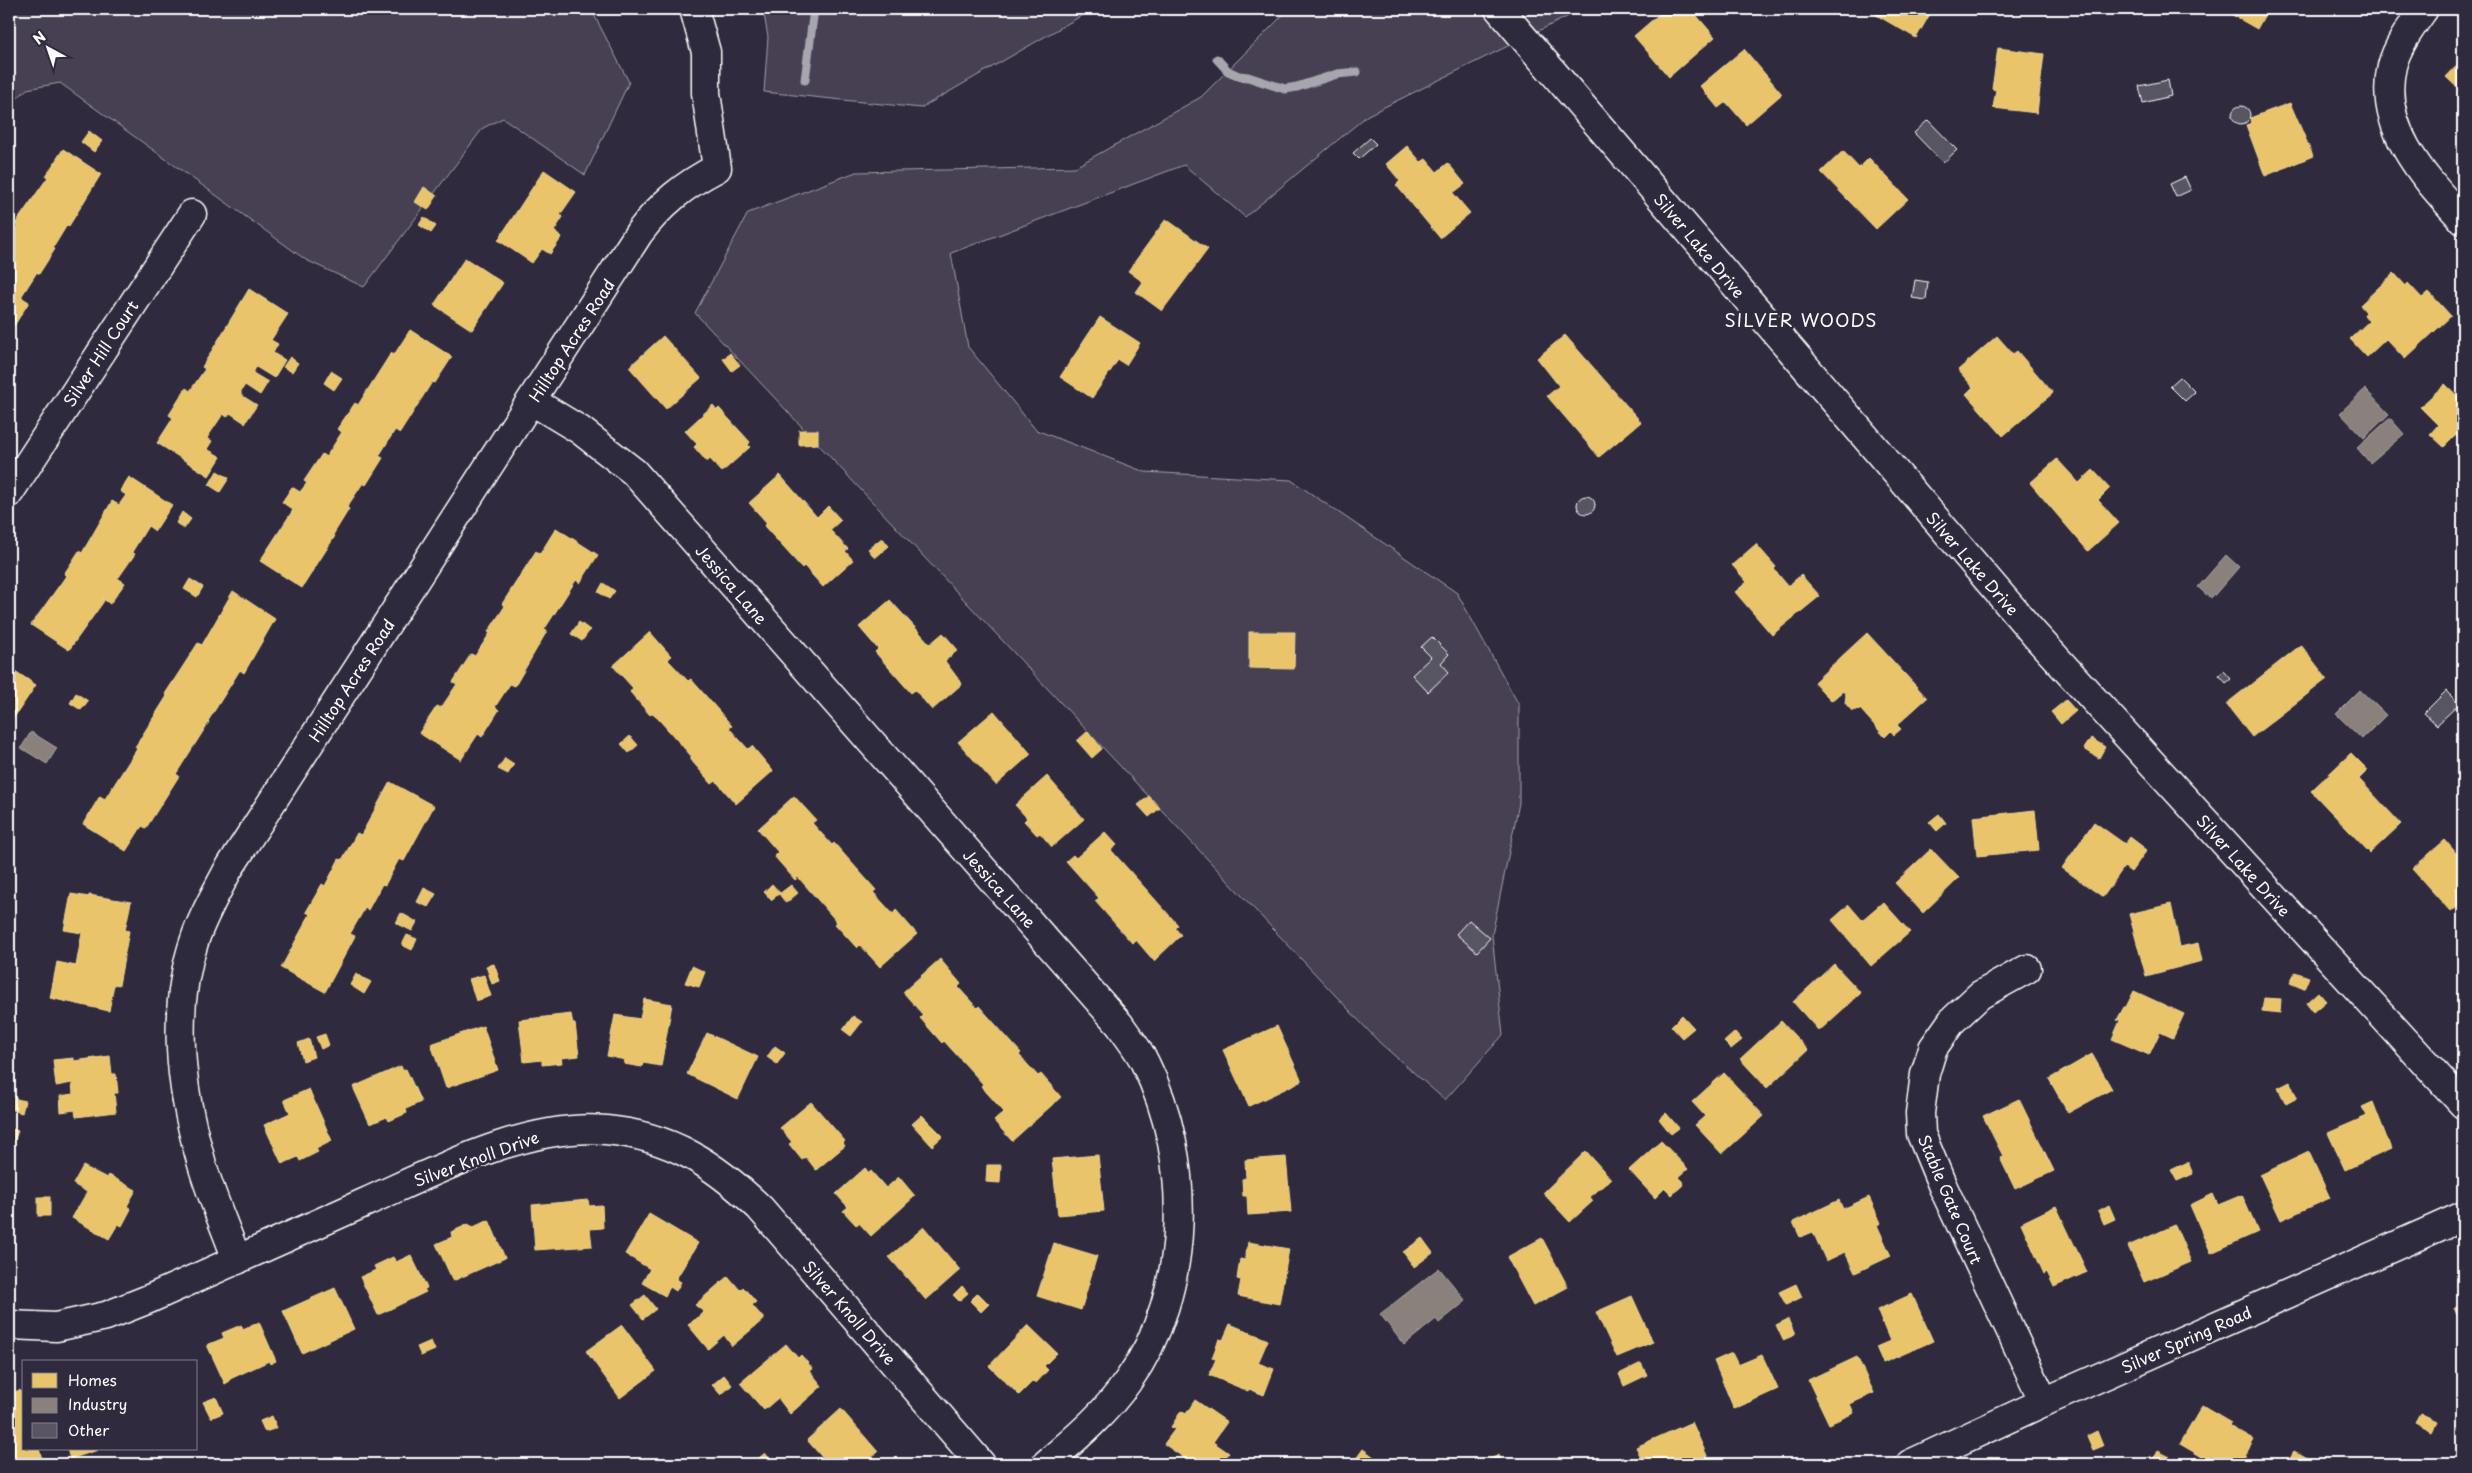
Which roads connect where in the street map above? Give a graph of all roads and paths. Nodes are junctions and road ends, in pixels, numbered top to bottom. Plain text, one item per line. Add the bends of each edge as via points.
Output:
1 (694, 9) edge
2 (1499, 9) edge
3 (2424, 9) edge
4 (192, 214) dead end
5 (2463, 220) edge
6 (532, 401) junction
7 (9, 493) edge
8 (2027, 969) dead end
9 (2463, 1104) edge
10 (2463, 1216) edge
11 (237, 1260) junction
12 (9, 1325) edge
13 (2044, 1402) junction
14 (981, 1464) edge
15 (1046, 1464) edge
16 (1910, 1464) edge

1 - 6 street, Hilltop Acres Road via 706,52 706,93 716,168 675,193 656,211
2 - 9 street, Silver Lake Drive via 2035,635
3 - 5 street via 2392,64 2390,108 2396,130 2411,156
4 - 7 street, Silver Hill Court
6 - 11 street, Hilltop Acres Road via 228,870 194,940 182,1003 181,1040 189,1112 200,1158
6 - 15 street, Jessica Lane via 580,430 634,472 1120,1025 1145,1063 1165,1116 1180,1185 1175,1262 1168,1299 1155,1335 1129,1380 1106,1409
8 - 13 street, Stable Gate Court via 1980,995 1952,1021 1933,1048 1925,1074 1920,1113 1921,1134 1947,1195
10 - 13 street, Silver Spring Road
11 - 12 street, Silver Knoll Drive via 106,1316 56,1327
11 - 14 street, Silver Knoll Drive via 437,1170 545,1133 605,1130 661,1142 697,1157 730,1180 760,1208
13 - 16 street, Silver Spring Road

